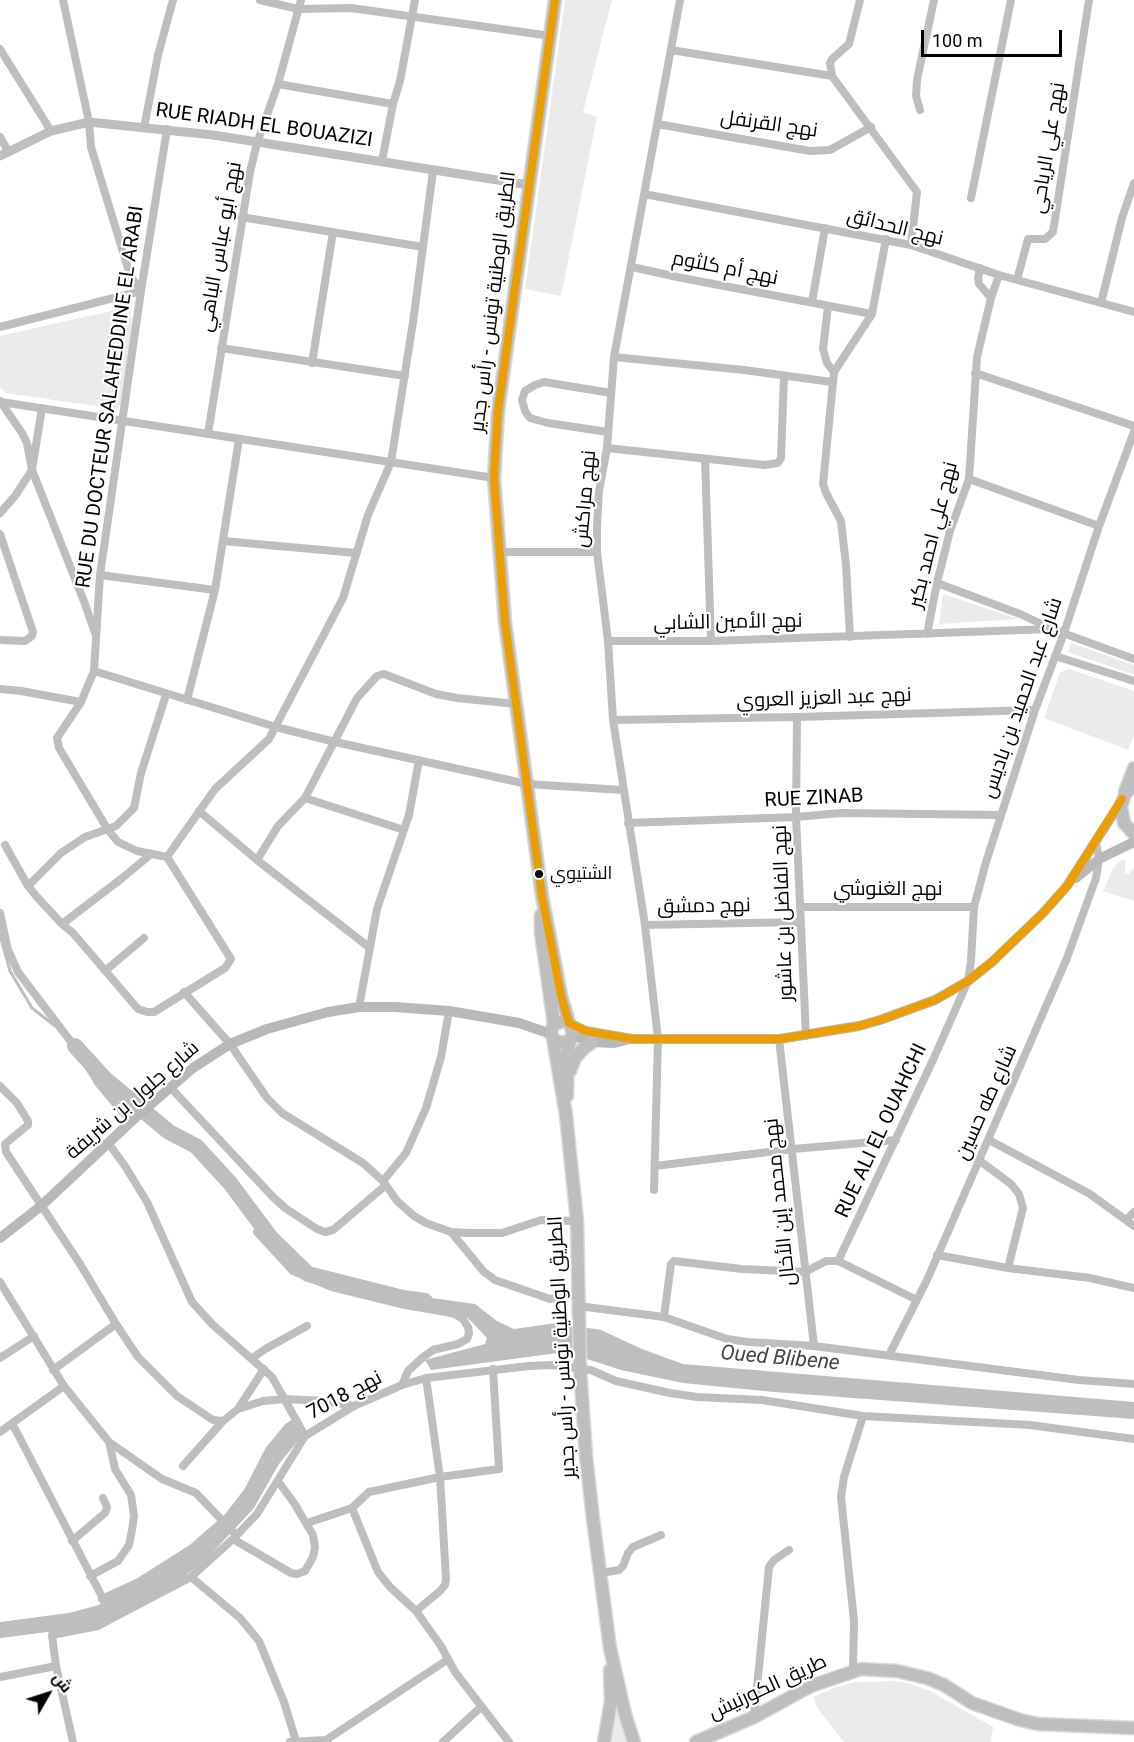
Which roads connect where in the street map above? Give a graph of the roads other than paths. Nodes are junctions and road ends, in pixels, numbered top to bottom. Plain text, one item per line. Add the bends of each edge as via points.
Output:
1 (63, 0) edge
2 (173, 0) edge
3 (260, 0) edge
4 (301, 0) edge
5 (415, 0) edge
6 (555, 0) edge
7 (680, 0) edge
8 (860, 0) edge
9 (934, 0) edge
10 (1011, 0) edge
11 (1089, 0) edge
12 (298, 9) junction
13 (412, 18) junction
14 (551, 36) junction
15 (0, 49) edge
16 (671, 50) junction
17 (834, 80) junction
18 (278, 84) junction
19 (393, 104) junction
20 (920, 110) dead end
21 (89, 122) junction
22 (657, 124) junction
23 (871, 127) junction
24 (144, 128) junction
25 (167, 129) junction
26 (51, 131) junction
27 (0, 136) edge
28 (257, 143) junction
29 (4, 153) edge
30 (382, 160) junction
31 (433, 171) junction
32 (1134, 183) edge
33 (529, 185) junction
34 (644, 194) junction
35 (970, 198) dead end
36 (241, 217) junction
37 (825, 228) junction
38 (333, 232) junction
39 (886, 239) junction
40 (911, 245) junction
41 (423, 247) junction
42 (632, 267) junction
43 (980, 268) junction
44 (999, 275) junction
45 (1017, 280) junction
46 (141, 291) junction
47 (991, 298) junction
48 (812, 302) junction
49 (1101, 303) junction
50 (828, 306) junction
51 (1134, 312) edge
52 (872, 314) junction
53 (0, 327) edge
54 (221, 348) junction
55 (614, 357) junction
56 (312, 363) junction
57 (834, 372) junction
58 (975, 373) junction
59 (405, 376) junction
60 (784, 377) junction
61 (832, 382) junction
62 (611, 393) junction
63 (0, 401) edge
64 (42, 408) junction
65 (123, 421) junction
66 (1134, 426) edge
67 (608, 432) junction
68 (1134, 432) edge
69 (208, 434) junction
70 (239, 439) junction
71 (607, 448) junction
72 (705, 459) junction
73 (390, 462) junction
74 (32, 470) junction
75 (494, 478) junction
76 (969, 479) junction
77 (0, 513) edge
78 (1099, 526) junction
79 (0, 534) edge
80 (223, 541) junction
81 (500, 552) junction
82 (597, 552) junction
83 (356, 553) junction
84 (100, 575) junction
85 (937, 582) junction
86 (215, 590) junction
87 (1052, 629) junction
88 (1064, 633) junction
89 (927, 634) junction
90 (850, 637) junction
91 (96, 638) junction
92 (0, 640) edge
93 (608, 641) junction
94 (711, 641) junction
95 (1055, 656) junction
96 (1134, 658) edge
97 (94, 671) junction
98 (1134, 681) edge
99 (0, 689) edge
100 (166, 695) junction
101 (187, 700) junction
102 (81, 702) junction
103 (516, 704) junction
104 (1035, 710) junction
105 (797, 717) junction
106 (613, 720) junction
107 (276, 728) junction
108 (335, 742) junction
109 (419, 760) junction
110 (1134, 768) edge
111 (527, 783) junction
112 (1134, 785) edge
113 (623, 790) junction
114 (1123, 797) junction
115 (304, 798) junction
116 (199, 810) junction
117 (1001, 815) junction
118 (796, 817) junction
119 (628, 823) junction
120 (108, 830) junction
121 (404, 830) junction
122 (1132, 836) edge
123 (1096, 843) junction
124 (5, 845) dead end
125 (150, 855) junction
126 (167, 857) junction
127 (1099, 859) junction
128 (256, 860) junction
129 (28, 886) junction
130 (1066, 886) junction
131 (542, 896) junction
132 (801, 907) junction
133 (974, 907) junction
134 (1, 918) edge
135 (800, 922) junction
136 (62, 924) junction
137 (645, 925) junction
138 (144, 938) dead end
139 (370, 948) junction
140 (105, 971) junction
141 (968, 981) junction
142 (184, 992) junction
143 (359, 1007) junction
144 (449, 1011) junction
145 (553, 1030) junction
146 (571, 1032) junction
147 (806, 1035) junction
148 (632, 1039) junction
149 (658, 1039) junction
150 (780, 1039) junction
151 (592, 1042) junction
152 (230, 1044) junction
153 (568, 1081) junction
154 (0, 1086) edge
155 (170, 1087) junction
156 (566, 1115) junction
157 (134, 1119) junction
158 (896, 1140) junction
159 (989, 1140) junction
160 (109, 1144) junction
161 (793, 1149) junction
162 (980, 1161) junction
163 (655, 1166) junction
164 (384, 1183) junction
165 (654, 1190) dead end
166 (41, 1206) junction
167 (1134, 1212) edge
168 (1127, 1219) junction
169 (578, 1221) junction
170 (1134, 1226) edge
171 (257, 1232) dead end
172 (451, 1232) junction
173 (0, 1238) edge
174 (937, 1254) junction
175 (838, 1262) junction
176 (1008, 1268) junction
177 (805, 1272) junction
178 (0, 1282) edge
179 (1134, 1287) edge
180 (917, 1300) junction
181 (578, 1306) junction
182 (664, 1317) junction
183 (117, 1324) junction
184 (307, 1326) dead end
185 (34, 1335) junction
186 (814, 1346) junction
187 (889, 1355) junction
188 (0, 1358) edge
189 (252, 1358) junction
190 (580, 1364) junction
191 (264, 1369) junction
192 (493, 1369) junction
193 (53, 1370) junction
194 (426, 1378) junction
195 (402, 1384) junction
196 (1134, 1384) edge
197 (64, 1386) junction
198 (285, 1399) junction
199 (354, 1406) junction
200 (238, 1409) junction
201 (863, 1416) junction
202 (223, 1421) junction
203 (297, 1421) junction
204 (12, 1423) junction
205 (0, 1432) edge
206 (305, 1436) junction
207 (1134, 1439) edge
208 (109, 1442) junction
209 (183, 1466) dead end
210 (440, 1478) junction
211 (278, 1481) junction
212 (103, 1498) dead end
213 (352, 1508) junction
214 (224, 1522) junction
215 (307, 1523) junction
216 (661, 1535) dead end
217 (235, 1536) junction
218 (72, 1541) junction
219 (789, 1550) dead end
220 (601, 1573) junction
221 (90, 1576) junction
222 (191, 1577) junction
223 (104, 1602) junction
224 (416, 1611) junction
225 (112, 1617) junction
226 (610, 1648) junction
227 (447, 1660) junction
228 (56, 1666) junction
229 (853, 1672) junction
230 (0, 1677) edge
231 (481, 1707) junction
232 (754, 1717) junction
233 (1132, 1729) edge
234 (293, 1741) edge
235 (326, 1741) edge
236 (73, 1742) edge
237 (443, 1742) edge
238 (509, 1742) edge
239 (604, 1742) edge
240 (634, 1742) edge
241 (696, 1742) edge

1 - 21 street
2 - 24 street
3 - 12 street
4 - 12 street, نهج أبو عباس الباهي
5 - 13 street
6 - 14 main road, الطريق الوطنية تونس - رأس جدير
7 - 16 street, نهج مراكش
8 - 17 street via 849,44 830,63
9 - 20 street via 917,80
10 - 35 street
11 - 45 street, نهج علي الرياحي via 1053,232 1045,239 1028,239
12 - 13 street via 351,8
12 - 18 street, نهج أبو عباس الباهي
13 - 14 street
13 - 19 street
14 - 33 main road, الطريق الوطنية تونس - رأس جدير
15 - 26 street
16 - 17 street
16 - 22 street, نهج مراكش
17 - 23 street
18 - 19 street
18 - 28 street, نهج أبو عباس الباهي
19 - 30 street
21 - 24 street, RUE RIADH EL BOUAZIZI
21 - 26 street, RUE RIADH EL BOUAZIZI
21 - 46 street via 91,147 126,265
22 - 23 street, نهج القرنفل via 810,151 830,150
22 - 34 street, نهج مراكش
23 - 40 street via 917,192
24 - 25 street, RUE RIADH EL BOUAZIZI
25 - 28 street, RUE RIADH EL BOUAZIZI
25 - 46 street, RUE DU DOCTEUR SALAHEDDINE EL ARABI
26 - 29 street, RUE RIADH EL BOUAZIZI
27 - 29 street
28 - 30 street, RUE RIADH EL BOUAZIZI
28 - 36 street, نهج أبو عباس الباهي
30 - 31 street, RUE RIADH EL BOUAZIZI
31 - 33 street, RUE RIADH EL BOUAZIZI
31 - 41 street
32 - 49 street
33 - 75 main road, الطريق الوطنية تونس - رأس جدير via 498,411
34 - 37 street, نهج الحدائق
34 - 42 street, نهج مراكش
36 - 38 street
36 - 54 street, نهج أبو عباس الباهي
37 - 39 street, نهج الحدائق
37 - 48 street
38 - 41 street
38 - 56 street
39 - 40 street, نهج الحدائق
39 - 52 street
40 - 43 street, نهج الحدائق
41 - 59 street
42 - 48 street, نهج أم كلثوم
42 - 55 street, نهج مراكش
43 - 44 street, نهج الحدائق
43 - 47 street via 980,284
44 - 45 street, نهج الحدائق
44 - 47 street, نهج علي احمد بكير
45 - 49 street, نهج الحدائق
46 - 53 street
46 - 65 street, RUE DU DOCTEUR SALAHEDDINE EL ARABI
47 - 58 street, نهج علي احمد بكير
48 - 50 street, نهج أم كلثوم
49 - 51 street, نهج الحدائق
50 - 52 street, نهج أم كلثوم
50 - 57 street via 823,349
52 - 57 street
54 - 56 street
54 - 69 street, نهج أبو عباس الباهي
55 - 60 street
55 - 62 street, نهج مراكش
56 - 59 street
57 - 61 street
58 - 66 street
58 - 76 street, نهج علي احمد بكير
59 - 73 street
60 - 61 street
60 - 72 street via 778,463
61 - 90 street via 823,484 841,522
62 - 67 street, نهج مراكش
62 - 67 street via 544,382 525,391 522,400 530,418
63 - 64 street
63 - 74 street via 22,433
64 - 65 street
64 - 74 street
65 - 69 street
65 - 84 street, RUE DU DOCTEUR SALAHEDDINE EL ARABI
67 - 71 street, نهج مراكش
68 - 78 street, شارع عبد الحميد بن باديس
69 - 70 street
70 - 73 street
70 - 80 street
71 - 72 street
71 - 82 street, نهج مراكش via 599,491
72 - 94 street
73 - 75 street
73 - 83 street
74 - 77 street
74 - 91 street
75 - 81 main road, الطريق الوطنية تونس - رأس جدير
76 - 78 street
76 - 85 street, نهج علي احمد بكير
78 - 88 street, شارع عبد الحميد بن باديس
79 - 92 street via 33,632 25,641
80 - 83 street
80 - 86 street
81 - 82 street
81 - 103 main road, الطريق الوطنية تونس - رأس جدير
82 - 93 street, نهج مراكش
83 - 107 street via 343,598
84 - 86 street
84 - 91 street, RUE DU DOCTEUR SALAHEDDINE EL ARABI
85 - 87 street
85 - 89 street, نهج علي احمد بكير
86 - 101 street
87 - 88 street
87 - 89 street, نهج الأمين الشابي
88 - 95 street, شارع عبد الحميد بن باديس
88 - 96 street
89 - 90 street, نهج الأمين الشابي
90 - 94 street, نهج الأمين الشابي
91 - 97 street, RUE DU DOCTEUR SALAHEDDINE EL ARABI
93 - 94 street, نهج الأمين الشابي
93 - 106 street, نهج مراكش
95 - 98 street
95 - 104 street, شارع عبد الحميد بن باديس
97 - 100 street
97 - 102 street, RUE DU DOCTEUR SALAHEDDINE EL ARABI
99 - 102 street
100 - 101 street
100 - 120 street via 141,773 135,808
101 - 107 street
102 - 120 street, RUE DU DOCTEUR SALAHEDDINE EL ARABI via 57,738 58,744
103 - 108 street via 447,696 380,674 357,698
103 - 111 main road, الطريق الوطنية تونس - رأس جدير
104 - 105 street, نهج عبد العزيز العروي
104 - 117 street, شارع عبد الحميد بن باديس
105 - 106 street, نهج عبد العزيز العروي
105 - 118 street, نهج الفاضل بن عاشور
106 - 113 street, نهج مراكش
107 - 108 street
107 - 116 street
108 - 109 street
108 - 115 street
109 - 111 street
109 - 121 street
110 - 114 main road
111 - 113 street
111 - 131 main road, الطريق الوطنية تونس - رأس جدير
112 - 114 main road
113 - 119 street, نهج مراكش
114 - 122 main road via 1121,815
114 - 123 main road
115 - 121 street
115 - 128 street via 278,826
116 - 126 street
116 - 128 street
117 - 118 street, RUE ZINAB via 851,812
117 - 133 street, شارع عبد الحميد بن باديس
118 - 119 street, RUE ZINAB
118 - 132 street, نهج الفاضل بن عاشور
119 - 137 street, نهج مراكش
120 - 125 street via 118,842
120 - 129 street via 85,837 67,849
121 - 139 street via 377,909
122 - 127 main road
123 - 127 street
123 - 130 main road
124 - 129 street
125 - 126 street
125 - 136 street
126 - 142 street via 231,959 225,968
127 - 130 main road
127 - 159 street, شارع طه حسين via 1094,885 1067,958
128 - 139 street
129 - 136 street
130 - 141 main road via 1015,941
131 - 145 main road, الطريق الوطنية تونس - رأس جدير via 541,933
131 - 146 main road, الطريق الوطنية تونس - رأس جدير
132 - 133 street, نهج الغنوشي
132 - 135 street, نهج الفاضل بن عاشور
133 - 141 street, شارع عبد الحميد بن باديس
134 - 157 street via 18,972 99,1084
135 - 137 street, نهج دمشق
135 - 147 street, نهج الفاضل بن عاشور
136 - 140 street
137 - 149 street, نهج مراكش
138 - 140 street
139 - 143 street
140 - 142 street via 138,1010 154,1012
141 - 147 main road via 935,1000 880,1020
141 - 158 street, RUE ALI EL OUAHCHI
142 - 152 street
143 - 144 main road, شارع جلول بن شريفة
143 - 152 main road, شارع جلول بن شريفة via 293,1021
144 - 145 main road, شارع جلول بن شريفة
144 - 164 street via 426,1108 406,1153
145 - 146 main road via 562,1021
145 - 146 main road via 562,1043
145 - 156 main road, الطريق الوطنية تونس - رأس جدير
146 - 148 main road
146 - 151 main road
146 - 153 main road, الطريق الوطنية تونس - رأس جدير
147 - 150 main road
148 - 149 main road
148 - 151 main road
149 - 150 main road
149 - 163 street, نهج مراكش
150 - 161 street, نهج محمد إبن الأخال
151 - 153 main road via 575,1058
152 - 155 main road, شارع جلول بن شريفة
152 - 164 street via 282,1113 357,1158
153 - 156 main road, الطريق الوطنية تونس - رأس جدير
154 - 166 street via 28,1121 4,1149
155 - 157 main road, شارع جلول بن شريفة
155 - 164 street via 272,1196 322,1231 333,1230
156 - 169 main road, الطريق الوطنية تونس - رأس جدير
157 - 160 main road, شارع جلول بن شريفة
158 - 161 street
158 - 175 street, RUE ALI EL OUAHCHI
159 - 162 street, شارع طه حسين
159 - 168 street via 1090,1194
160 - 166 main road, شارع جلول بن شريفة
160 - 189 street via 147,1202 192,1302
161 - 163 street
161 - 177 street, نهج محمد إبن الأخال
162 - 174 street, شارع طه حسين
162 - 176 street via 1011,1184 1023,1208
163 - 165 street, نهج مراكش
164 - 172 street via 414,1216
166 - 173 main road, شارع جلول بن شريفة
166 - 183 street
167 - 168 street
168 - 170 street
169 - 172 street via 541,1220 502,1233
169 - 181 main road, الطريق الوطنية تونس - رأس جدير
171 - 195 street via 293,1271 332,1287 463,1319 468,1327 467,1339 433,1350 408,1371
172 - 181 street via 495,1280
174 - 176 street
174 - 180 street, شارع طه حسين
175 - 177 street via 826,1262
175 - 180 street
176 - 179 street
177 - 182 street via 674,1261
177 - 186 street, نهج محمد إبن الأخال
178 - 185 street
180 - 187 street, شارع طه حسين
181 - 182 street
181 - 190 main road, الطريق الوطنية تونس - رأس جدير
182 - 186 street via 727,1339
183 - 193 street
183 - 202 street via 138,1357 177,1396 213,1419
184 - 189 street
185 - 188 street
185 - 193 street
186 - 187 street
187 - 196 street
189 - 191 street
190 - 192 street, نهج 7018
190 - 201 street, نهج 7018 via 616,1381 670,1393 762,1400
190 - 220 main road, الطريق الوطنية تونس - رأس جدير via 586,1456
191 - 198 street
191 - 200 street
192 - 194 street, نهج 7018
192 - 210 street via 499,1469
193 - 197 street
194 - 195 street, نهج 7018
194 - 210 street
195 - 199 street, نهج 7018
197 - 204 street
197 - 208 street
198 - 199 street
198 - 200 street
198 - 203 street
199 - 206 street, نهج 7018
200 - 202 street
201 - 207 street, نهج 7018 via 1030,1425
201 - 229 street via 841,1497 854,1621
202 - 209 street
203 - 206 street
203 - 214 street via 269,1450 248,1491
204 - 205 street
204 - 218 street
206 - 211 street, نهج 7018
208 - 214 street via 162,1479 196,1492
208 - 221 street via 115,1469 132,1495 134,1516 129,1545 118,1561
210 - 213 street via 369,1492
210 - 224 street via 445,1586
211 - 215 street
211 - 217 street, نهج 7018 via 257,1514
212 - 218 street via 105,1513
213 - 215 street
213 - 224 street via 378,1572
214 - 217 street
214 - 223 street via 191,1549
215 - 217 street via 315,1547 305,1571 297,1574
216 - 220 street via 633,1547 619,1570
217 - 222 street, نهج 7018
218 - 221 street
219 - 232 street via 769,1567
220 - 226 main road, الطريق الوطنية تونس - رأس جدير
221 - 223 street
222 - 225 street, نهج 7018
222 - 234 street via 240,1618 259,1641 284,1702
223 - 225 street
224 - 227 street
225 - 228 street, نهج 7018 via 98,1626 52,1635
226 - 239 main road, الطريق الوطنية تونس - رأس جدير via 610,1701
226 - 240 main road, الطريق الوطنية تونس - رأس جدير
227 - 231 street
227 - 235 street
228 - 230 street
228 - 236 street
229 - 232 main road, طريق الكورنيش via 811,1686
229 - 233 main road, طريق الكورنيش via 878,1669 927,1678 972,1703 1038,1724
231 - 237 street
231 - 238 street
232 - 241 main road, طريق الكورنيش
234 - 235 street

